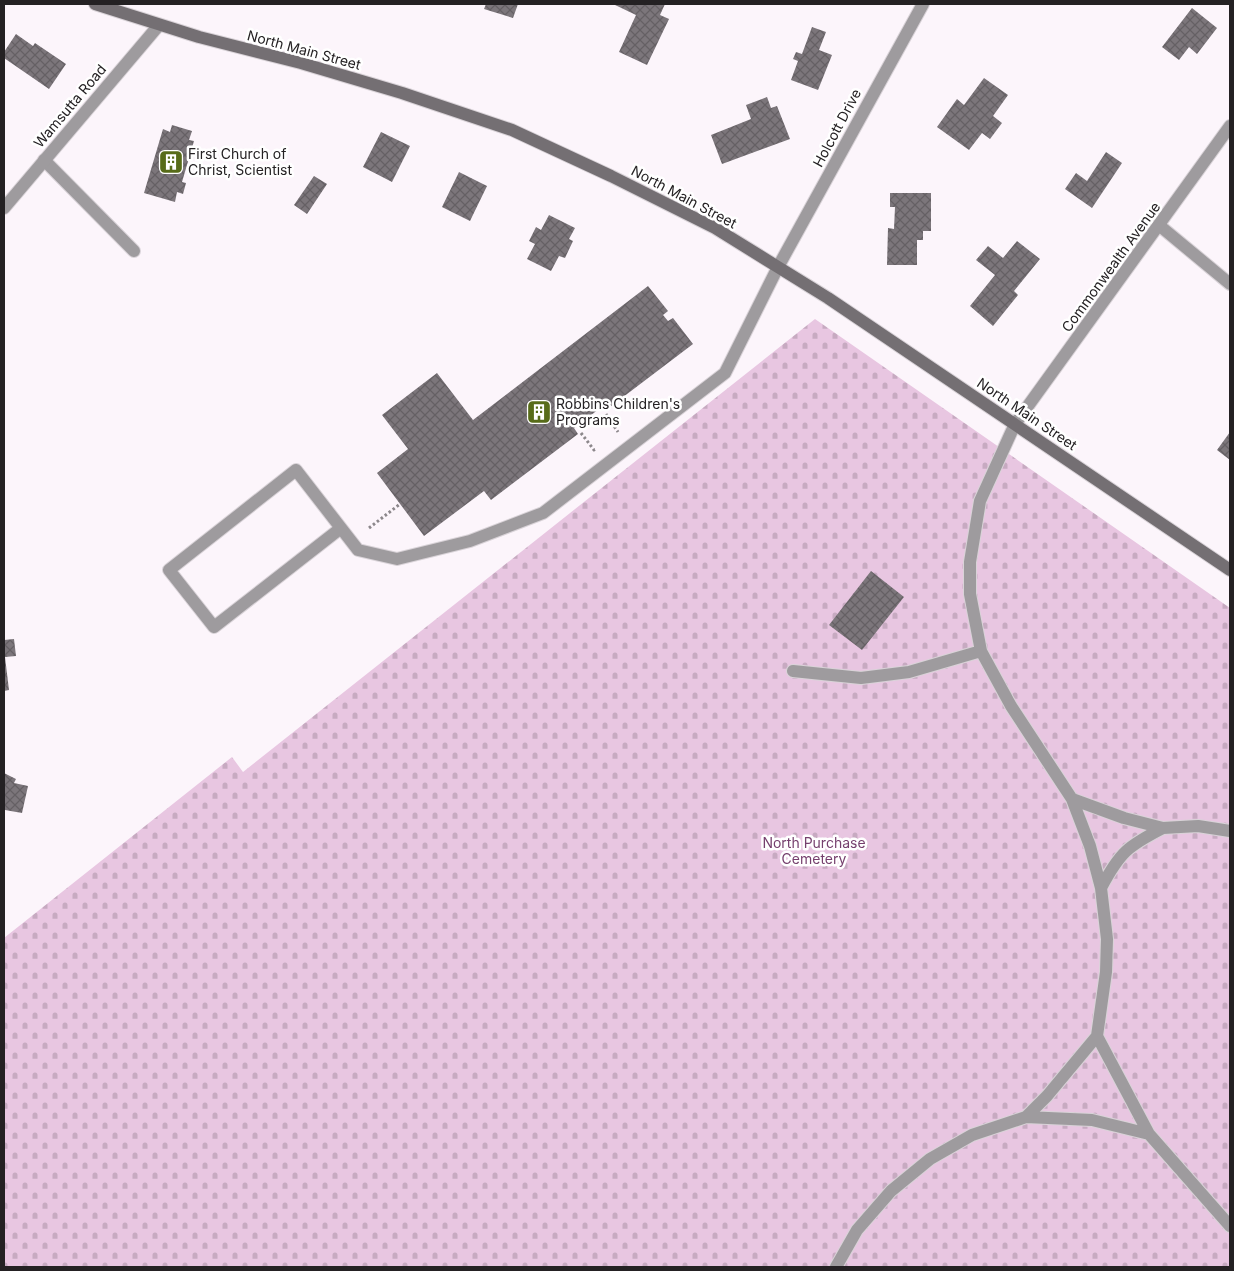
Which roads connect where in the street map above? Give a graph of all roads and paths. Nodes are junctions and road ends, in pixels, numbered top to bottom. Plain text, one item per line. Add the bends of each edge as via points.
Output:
1 (95, 4) edge
2 (923, 4) edge
3 (159, 25) junction
4 (1230, 126) edge
5 (44, 160) junction
6 (4, 208) edge
7 (1160, 226) junction
8 (134, 251) dead end
9 (778, 267) junction
10 (1230, 284) edge
11 (606, 414) dead end
12 (1015, 424) junction
13 (581, 433) dead end
14 (611, 438) dead end
15 (604, 444) dead end
16 (400, 504) dead end
17 (341, 528) junction
18 (369, 528) dead end
19 (1197, 546) junction
20 (1230, 562) edge
21 (1230, 570) edge
22 (981, 651) junction
23 (793, 671) dead end
24 (1072, 798) junction
25 (1163, 828) junction
26 (1230, 831) edge
27 (1101, 888) junction
28 (1097, 1036) junction
29 (1026, 1117) junction
30 (1149, 1134) junction
31 (1230, 1226) edge
32 (836, 1267) edge

1 - 3 main road, North Main Street
2 - 9 street, Holcott Drive
3 - 5 street, Wamsutta Road
3 - 9 main road, North Main Street via 402,93 512,130 715,228
4 - 7 street, Commonwealth Avenue
5 - 6 street, Wamsutta Road
5 - 8 street
7 - 10 street
7 - 12 street, Commonwealth Avenue
9 - 12 main road, North Main Street
9 - 17 street, Holcott Drive via 725,373 543,513 470,541 397,559 358,550
11 - 14 path via 618,430
12 - 19 main road, North Main Street
12 - 22 street, Commonwealth Avenue via 980,501 970,562 970,594
13 - 15 path via 594,450
16 - 18 path
17 - 17 street, Holcott Drive via 296,470 170,570 214,627
19 - 20 main road, North Main Street
19 - 21 main road, North Main Street
22 - 23 street via 909,672 861,678
22 - 24 street, Commonwealth Avenue via 1011,706
24 - 25 street via 1124,818
24 - 27 street, Commonwealth Avenue
25 - 26 street via 1198,826
25 - 27 street via 1124,851
27 - 28 street, Commonwealth Avenue via 1107,939
28 - 29 street
28 - 30 street
29 - 30 street via 1092,1120
29 - 32 street via 972,1135 930,1159 892,1191 857,1230
30 - 31 street

